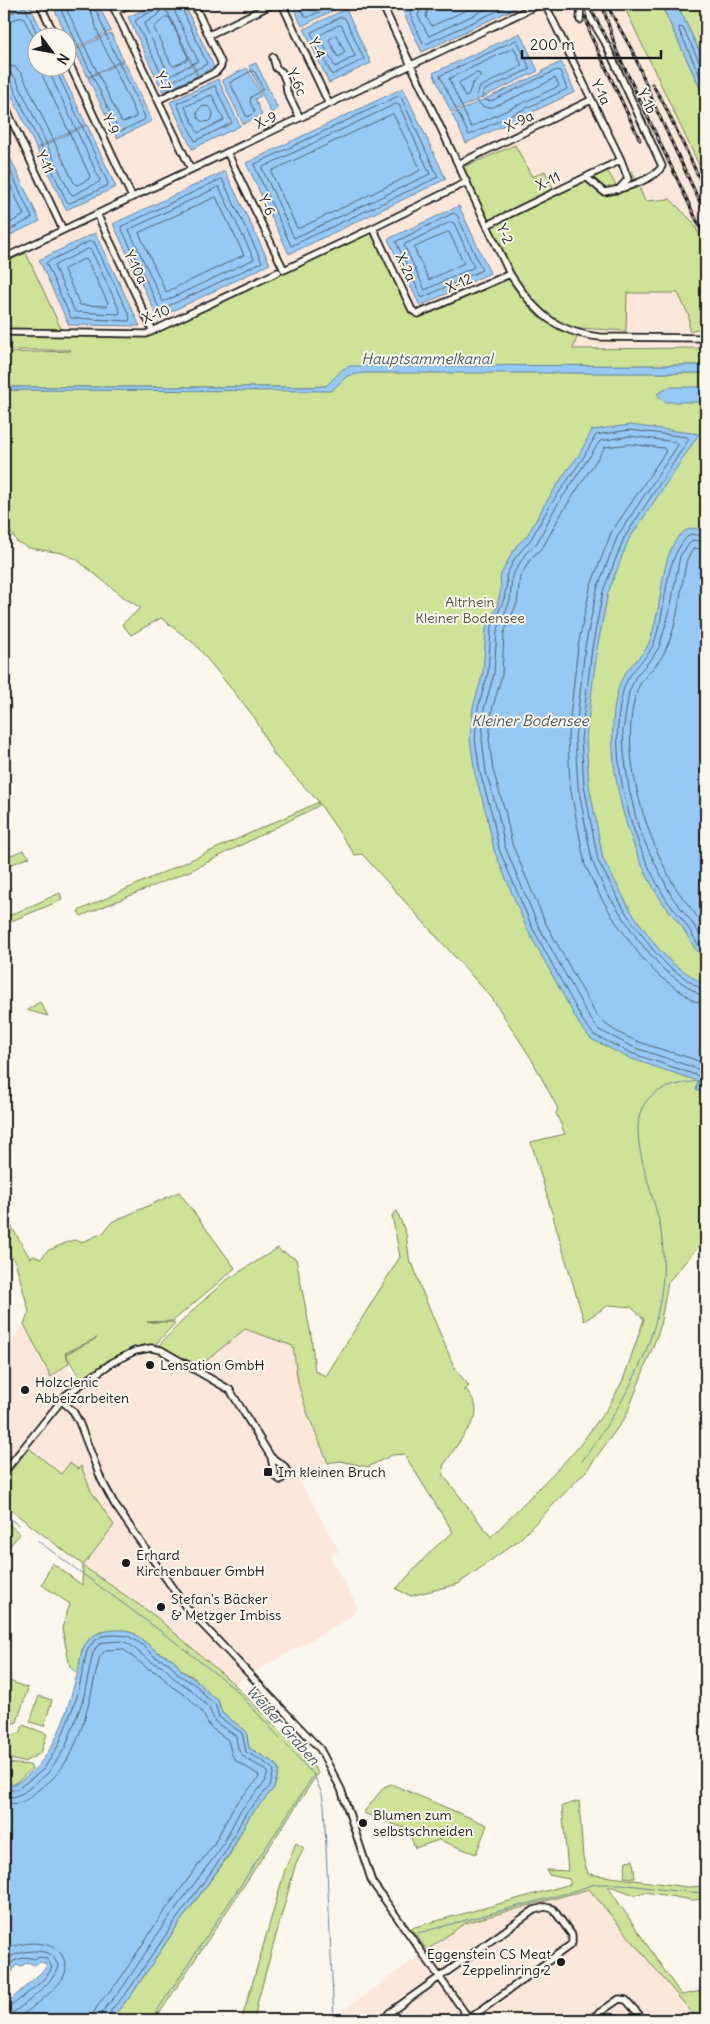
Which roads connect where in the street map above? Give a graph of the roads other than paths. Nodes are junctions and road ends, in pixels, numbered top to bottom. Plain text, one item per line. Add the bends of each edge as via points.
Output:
1 (40, 4) edge
2 (112, 4) edge
3 (130, 4) edge
4 (194, 4) edge
5 (278, 4) edge
6 (282, 4) edge
7 (384, 4) edge
8 (540, 4) edge
9 (545, 4) edge
10 (581, 4) edge
11 (116, 11) junction
12 (580, 20) dead end
13 (51, 28) edge
14 (209, 36) junction
15 (273, 57) dead end
16 (411, 65) junction
17 (76, 78) edge
18 (158, 100) junction
19 (591, 100) junction
20 (4, 104) edge
21 (329, 104) junction
22 (300, 118) junction
23 (228, 152) junction
24 (621, 160) junction
25 (458, 164) junction
26 (191, 169) junction
27 (586, 177) junction
28 (467, 182) junction
29 (618, 190) junction
30 (132, 197) junction
31 (97, 214) junction
32 (487, 225) junction
33 (373, 228) junction
34 (63, 230) junction
35 (4, 258) edge
36 (281, 271) junction
37 (510, 274) junction
38 (418, 314) joint
39 (153, 331) junction
40 (4, 332) edge
41 (706, 338) edge
42 (61, 1400) junction
43 (272, 1457) dead end
44 (4, 1472) edge
45 (440, 1977) junction
46 (384, 2020) edge
47 (470, 2020) edge
48 (589, 2020) edge
49 (644, 2020) edge

1 - 13 street
2 - 11 street, Y-7
3 - 11 street
4 - 14 street
5 - 14 street
6 - 21 street, Y-4
7 - 16 street, Y-2
8 - 16 street, X-9
9 - 19 street, Y-1a
10 - 12 street, Y-1b
10 - 29 street, Y-1b via 605,42 662,162 657,173
11 - 18 street, Y-7
14 - 18 street via 221,62 220,69
15 - 22 street, Y-6c
16 - 21 street, X-9
16 - 25 street, Y-2
17 - 30 street, Y-9
18 - 26 street, Y-7
19 - 24 street, Y-1a
19 - 25 street, X-9a
20 - 34 street, Y-11
21 - 22 street, X-9
22 - 23 street, X-9
23 - 26 street, X-9
23 - 36 street, Y-6
24 - 27 street, X-11
24 - 29 street, Y-1a via 628,179
25 - 28 street, Y-2
26 - 30 street, X-9
27 - 29 street via 604,192
27 - 32 street, X-11
28 - 32 street, Y-2
28 - 33 street, X-10
30 - 31 street, X-9
31 - 34 street, X-9
31 - 39 street, Y-10a
32 - 37 street, Y-2
33 - 36 street, X-10
33 - 38 street, X-2a via 412,310
34 - 35 street, X-9
36 - 39 street, X-10
37 - 38 street, X-12
37 - 41 street, Y-2 via 524,296 543,315 561,328 585,336
39 - 40 street, X-10 via 146,334
42 - 43 street via 113,1362 140,1349 156,1348 230,1390
42 - 44 street
42 - 45 street via 79,1422 105,1487 185,1606 320,1749 342,1789 372,1882
45 - 46 street via 389,2013
45 - 47 street
45 - 47 street via 534,1910 550,1907 572,1935 570,1946
48 - 49 street via 622,1998

